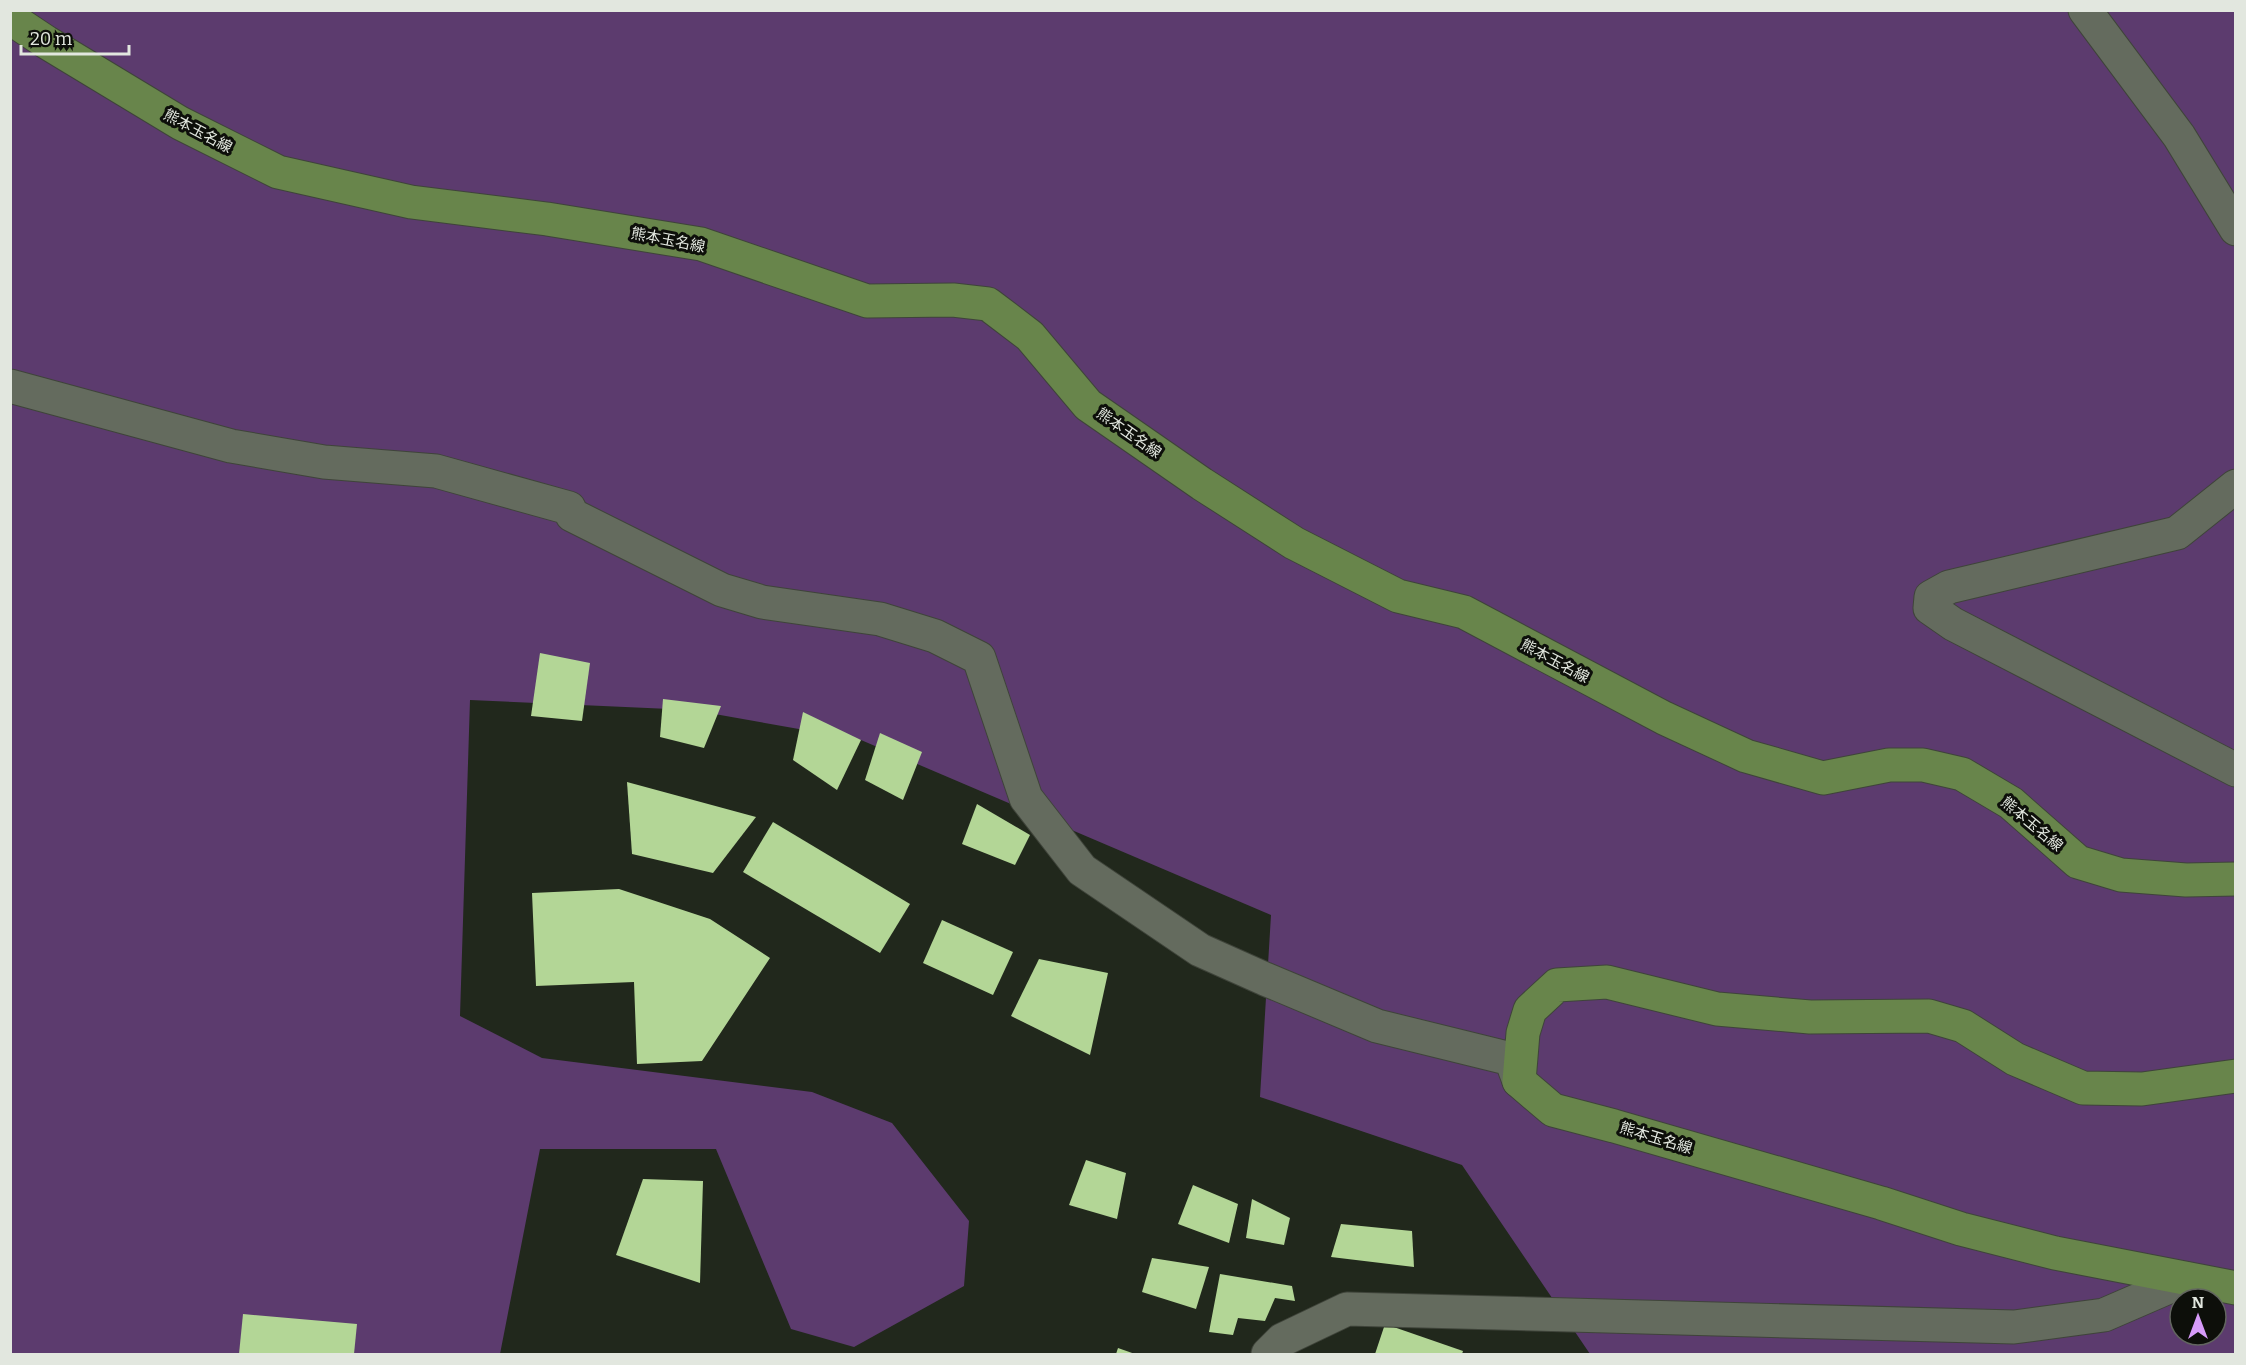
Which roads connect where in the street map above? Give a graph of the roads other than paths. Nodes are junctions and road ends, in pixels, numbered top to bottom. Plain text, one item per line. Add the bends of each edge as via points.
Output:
1 (2085, 10) edge
2 (10, 18) edge
3 (2235, 229) edge
4 (10, 386) edge
5 (2235, 486) edge
6 (2235, 770) edge
7 (2235, 879) edge
8 (2235, 1076) edge
9 (1519, 1081) junction
10 (2187, 1279) junction
11 (2235, 1288) edge
12 (1268, 1354) edge

1 - 3 street via 2179,136
2 - 7 main road, 熊本玉名線 via 180,123 278,171 411,202 701,244 867,301 953,300 988,304 1030,336 1088,405 1294,543 1398,596 1464,612 1664,718 1746,756 1823,778 1889,765 1923,765 1962,774 2011,803 2078,862 2121,875
4 - 9 street via 231,446 324,462 436,471 489,484 568,508 572,515 722,590 762,602 880,619 935,636 979,657 1026,798 1082,870 1200,950 1377,1026 1511,1059
5 - 6 street via 2177,533 1949,587 1931,597 1930,608 1953,624
8 - 9 main road via 2142,1089 2084,1088 2015,1059 1963,1026 1929,1016 1810,1017 1717,1009 1607,982 1557,985 1530,1010 1523,1034
9 - 10 main road, 熊本玉名線 via 1552,1110 1971,1231 2055,1253
10 - 11 main road, 熊本玉名線
10 - 12 street via 2104,1315 2014,1327 1347,1309 1282,1340

